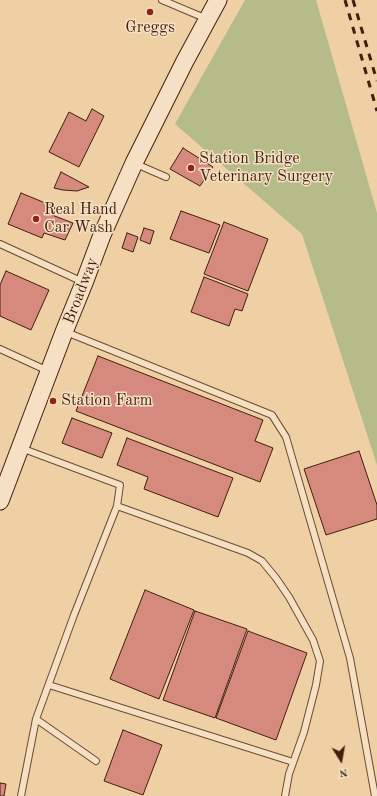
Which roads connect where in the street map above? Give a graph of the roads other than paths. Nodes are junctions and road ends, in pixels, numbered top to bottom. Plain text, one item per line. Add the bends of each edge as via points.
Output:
1 (162, 0) edge
2 (218, 0) edge
3 (207, 19) junction
4 (134, 163) junction
5 (166, 177) dead end
6 (0, 244) edge
7 (84, 283) junction
8 (64, 332) junction
9 (0, 350) edge
10 (49, 372) junction
11 (21, 448) junction
12 (0, 501) edge
13 (117, 506) junction
14 (49, 685) junction
15 (36, 719) junction
16 (96, 761) dead end
17 (293, 762) junction
18 (21, 796) edge
19 (285, 796) edge
20 (375, 796) edge

1 - 3 lane
2 - 3 main road, Broadway
3 - 4 main road, Broadway
4 - 5 lane
4 - 7 main road, Broadway
6 - 7 lane
7 - 8 main road, Broadway
8 - 10 main road, Broadway
8 - 20 lane via 272,415 286,437 350,658
9 - 10 lane
10 - 11 main road, Broadway
11 - 12 main road, Broadway
11 - 13 lane via 120,485
13 - 14 lane
13 - 17 lane via 262,560 289,597 313,640 320,661 304,732
14 - 15 lane
14 - 17 lane
15 - 16 lane
15 - 18 lane
17 - 19 lane

